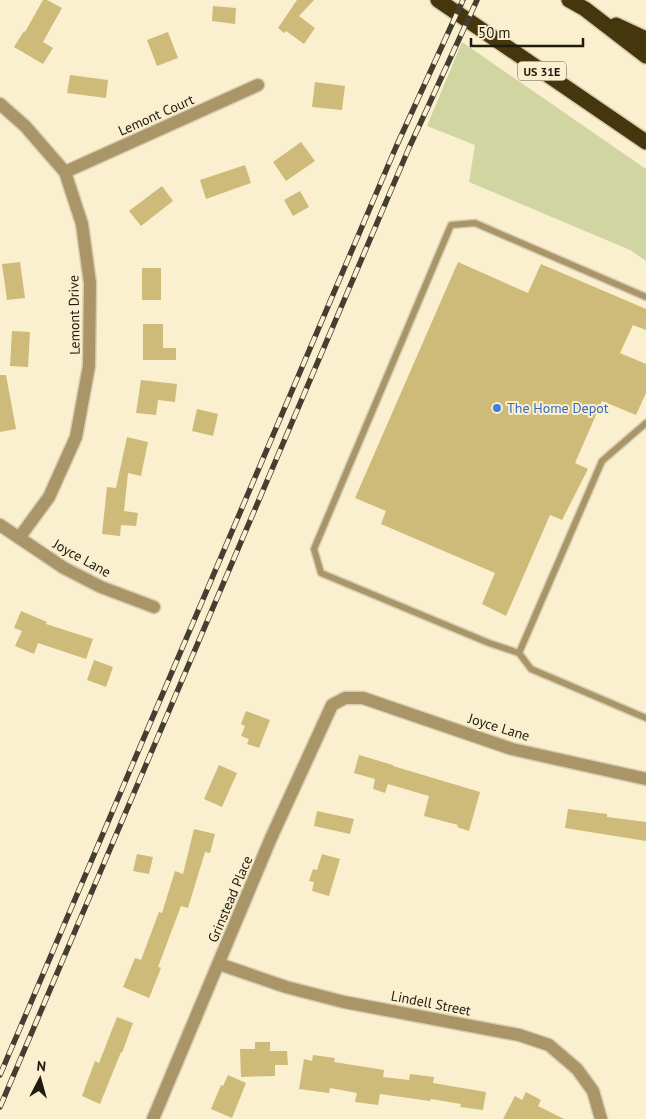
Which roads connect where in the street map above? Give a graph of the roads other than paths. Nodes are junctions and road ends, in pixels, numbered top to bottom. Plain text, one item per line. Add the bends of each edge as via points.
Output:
1 (438, 0) edge
2 (569, 0) edge
3 (585, 10) junction
4 (646, 40) edge
5 (646, 56) edge
6 (258, 85) dead end
7 (0, 104) edge
8 (646, 142) edge
9 (65, 172) junction
10 (646, 297) edge
11 (646, 423) edge
12 (0, 525) edge
13 (19, 538) junction
14 (154, 607) dead end
15 (519, 653) junction
16 (345, 698) joint
17 (646, 718) edge
18 (646, 779) edge
19 (219, 964) junction
20 (153, 1119) edge
21 (601, 1119) edge

1 - 8 highway, US 31E
2 - 3 highway
3 - 4 highway
3 - 5 highway
6 - 9 street, Lemont Court
7 - 9 street, Lemont Drive via 25,126
9 - 13 street, Lemont Drive via 82,224 90,283 89,366 76,437 49,497
10 - 15 lane via 475,223 451,224 314,548 320,573
11 - 15 lane via 602,461
12 - 13 street, Joyce Lane
13 - 14 street, Joyce Lane via 64,568 101,587
15 - 17 lane via 531,669
16 - 18 street, Joyce Lane via 362,698 512,749
16 - 19 street, Grinstead Place via 332,705 271,838
19 - 20 street, Grinstead Place
19 - 21 street, Lindell Street via 286,987 344,1002 518,1035 549,1045 577,1069 593,1091

